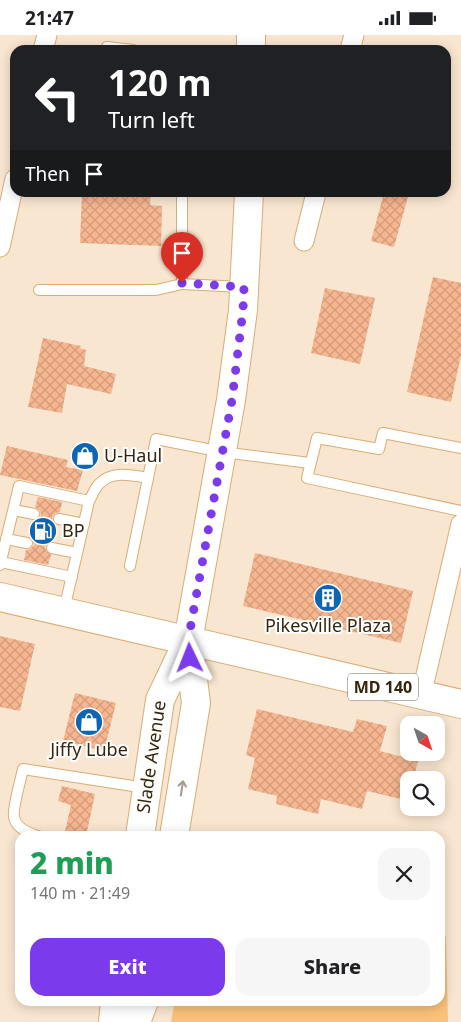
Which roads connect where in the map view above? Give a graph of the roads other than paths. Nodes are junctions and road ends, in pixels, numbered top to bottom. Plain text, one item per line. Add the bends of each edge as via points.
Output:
1 (11, 197) edge
2 (182, 197) edge
3 (250, 197) edge
4 (315, 197) edge
5 (304, 241) dead end
6 (0, 247) edge
7 (182, 283) junction
8 (244, 287) junction
9 (39, 290) dead end
10 (461, 448) edge
11 (222, 452) junction
12 (310, 463) junction
13 (148, 478) junction
14 (89, 501) junction
15 (14, 510) junction
16 (461, 511) edge
17 (34, 514) dead end
18 (59, 519) dead end
19 (84, 524) junction
20 (461, 524) edge
21 (6, 539) junction
22 (27, 543) dead end
23 (52, 548) dead end
24 (77, 553) junction
25 (0, 563) edge
26 (130, 566) dead end
27 (72, 577) junction
28 (0, 597) edge
29 (64, 612) junction
30 (188, 641) junction
31 (421, 696) junction
32 (461, 704) edge
33 (147, 788) junction
34 (24, 831) edge
35 (141, 831) edge
36 (175, 831) edge
37 (115, 1006) edge
38 (142, 1006) edge
39 (113, 1022) edge
40 (136, 1022) edge

1 - 6 street
2 - 7 lane
3 - 8 main road
4 - 5 street
7 - 8 lane
7 - 9 lane via 156,290
8 - 11 main road via 232,400
10 - 12 lane via 383,433 379,449 317,438
11 - 12 lane
11 - 13 lane via 156,439
11 - 30 main road
12 - 16 lane via 307,478
13 - 14 lane via 113,475 100,483
13 - 26 lane
14 - 15 lane via 19,487
14 - 19 lane
15 - 17 lane
15 - 21 lane
18 - 19 lane
19 - 24 lane
20 - 31 street
21 - 22 lane
21 - 25 lane
23 - 24 lane
24 - 27 lane
25 - 27 lane
27 - 29 lane
28 - 29 main road, MD 140
29 - 30 main road, MD 140
30 - 31 main road, MD 140
30 - 33 main road, Slade Avenue via 160,700
36 -> 30 main road, Slade Avenue via 196,703
31 - 32 main road, MD 140
33 - 34 lane via 23,769 14,816
33 - 35 main road, Slade Avenue
37 - 39 main road
38 - 40 main road

